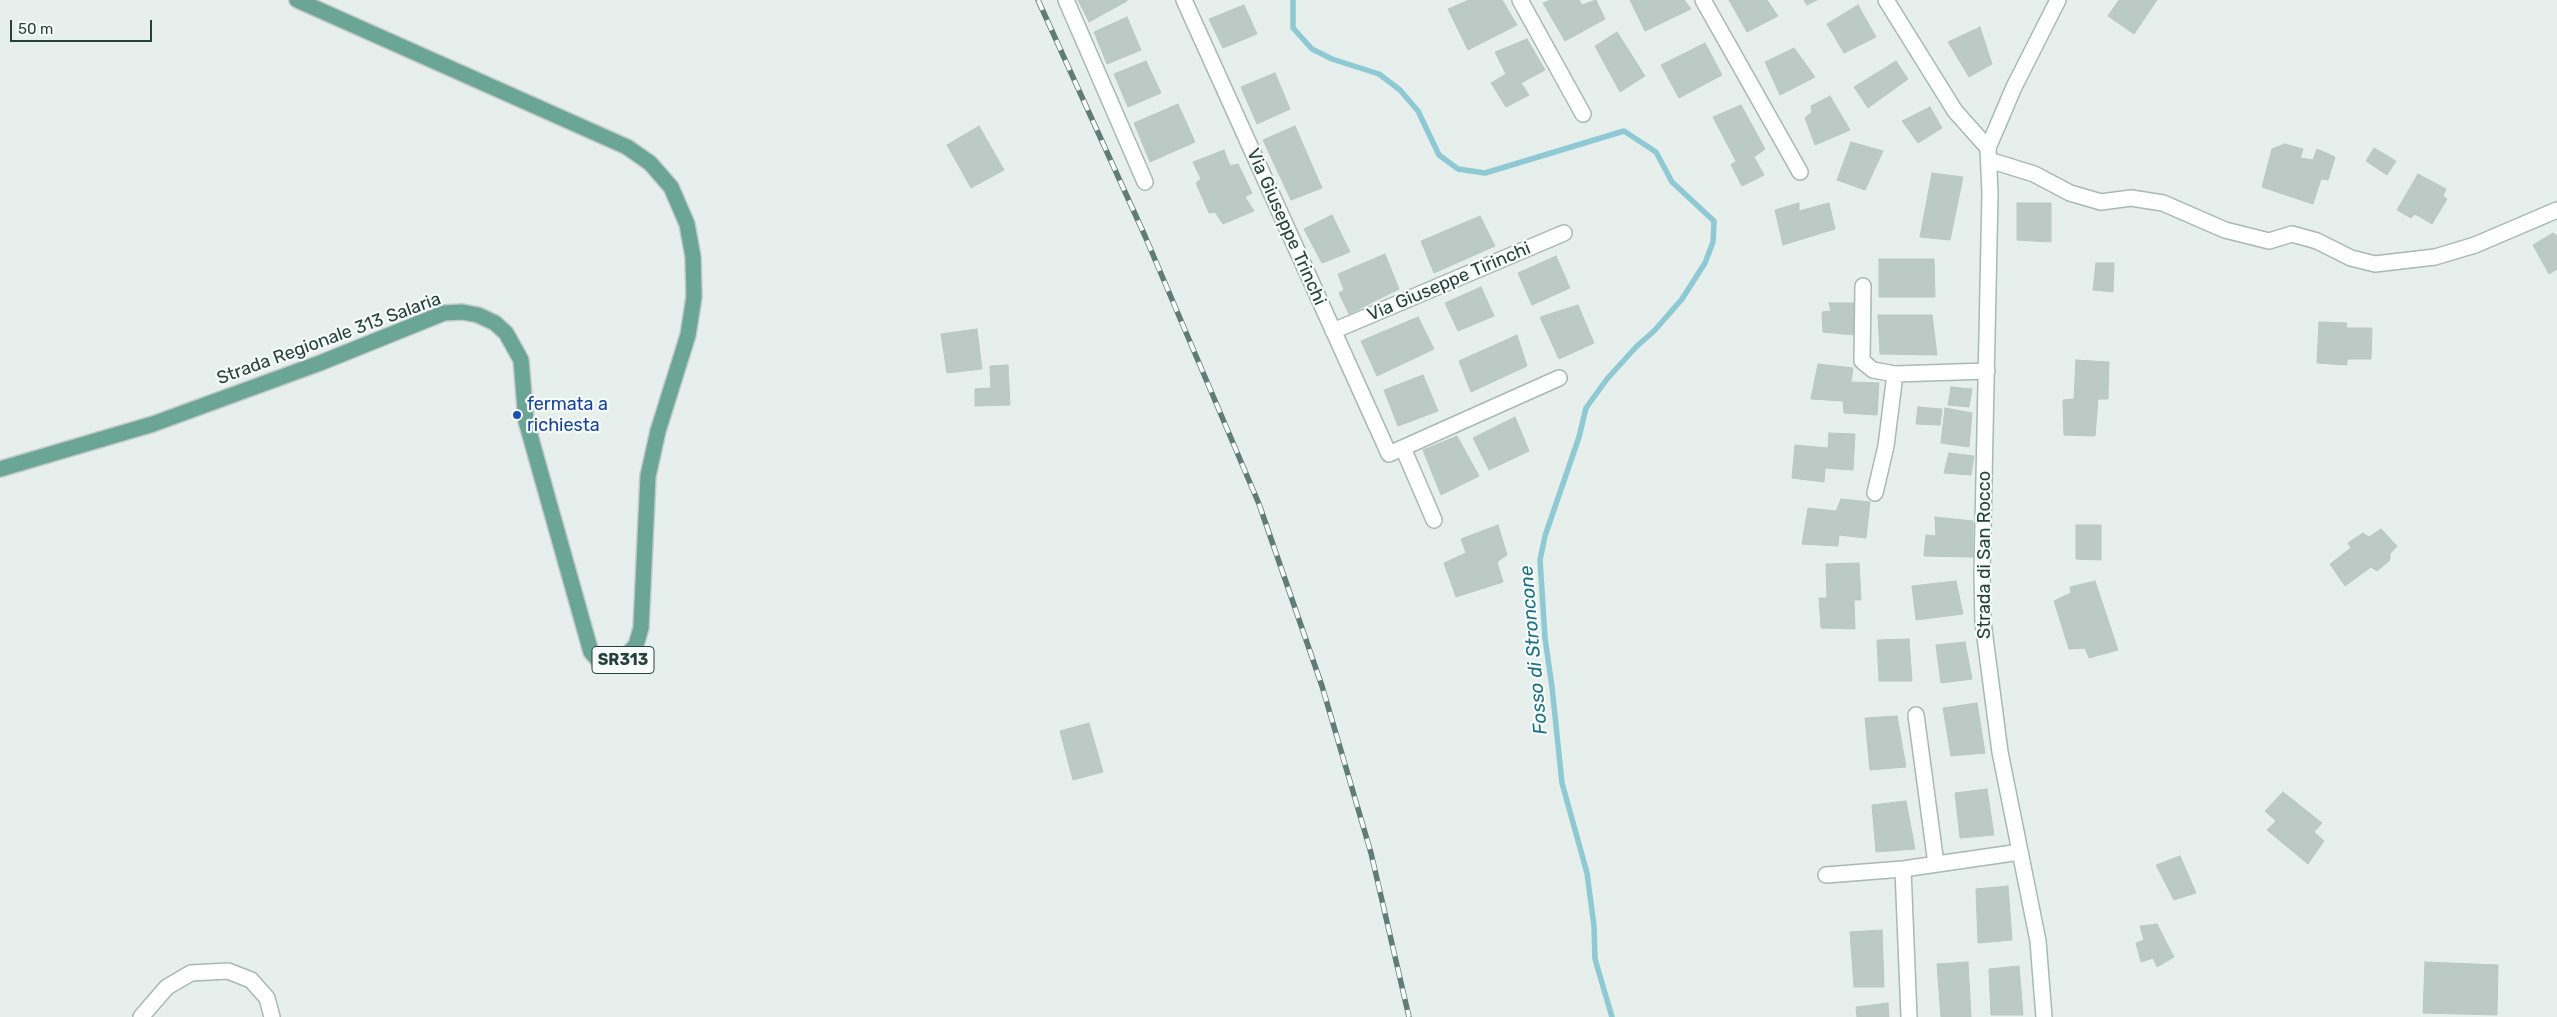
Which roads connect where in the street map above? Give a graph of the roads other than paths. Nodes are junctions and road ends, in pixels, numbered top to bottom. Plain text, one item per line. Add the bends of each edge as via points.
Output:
1 (297, 0) edge
2 (1066, 0) edge
3 (1184, 0) edge
4 (1520, 0) edge
5 (1703, 0) edge
6 (1886, 0) edge
7 (2058, 0) edge
8 (1582, 114) dead end
9 (1988, 154) junction
10 (1800, 172) dead end
11 (1145, 182) dead end
12 (2557, 210) edge
13 (1564, 233) dead end
14 (1863, 286) dead end
15 (1333, 331) junction
16 (1987, 370) junction
17 (1895, 374) junction
18 (1559, 378) dead end
19 (1403, 448) junction
20 (0, 469) edge
21 (1875, 493) dead end
22 (1434, 520) dead end
23 (1916, 715) dead end
24 (2020, 852) junction
25 (1936, 864) junction
26 (1903, 869) junction
27 (1826, 875) dead end
28 (142, 1017) edge
29 (272, 1017) edge
30 (1909, 1017) edge
31 (2044, 1017) edge

1 - 20 main road, Strada Regionale 313 Salaria / SR313 via 628,147 650,163 672,187 687,224 693,257 694,297 688,335 658,431 648,476 641,628 636,645 618,665 599,660 591,652 526,422 521,360 506,333 478,315 444,313 320,363 152,424
2 - 11 street
3 - 15 street, Via Giuseppe Trinchi
4 - 8 street
5 - 10 street
6 - 9 street via 1956,111
7 - 9 street via 2014,87
9 - 12 street via 2070,194 2101,202 2131,198 2163,203 2225,230 2269,241 2292,234 2317,241 2351,258 2375,264 2435,257 2475,245
9 - 16 street, Strada di San Rocco
13 - 15 street, Via Giuseppe Tirinchi
14 - 17 street via 1862,361 1873,370
15 - 19 street, Via Giuseppe Trinchi via 1389,454
16 - 17 street
16 - 24 street, Strada di San Rocco via 1983,622 2000,752
17 - 21 street via 1886,446
18 - 19 street
19 - 22 street
23 - 25 street
24 - 25 street
24 - 31 street, Strada di San Rocco via 2038,941
25 - 26 street
26 - 27 street
26 - 30 street
28 - 29 street via 167,988 191,973 228,971 252,980 267,998

